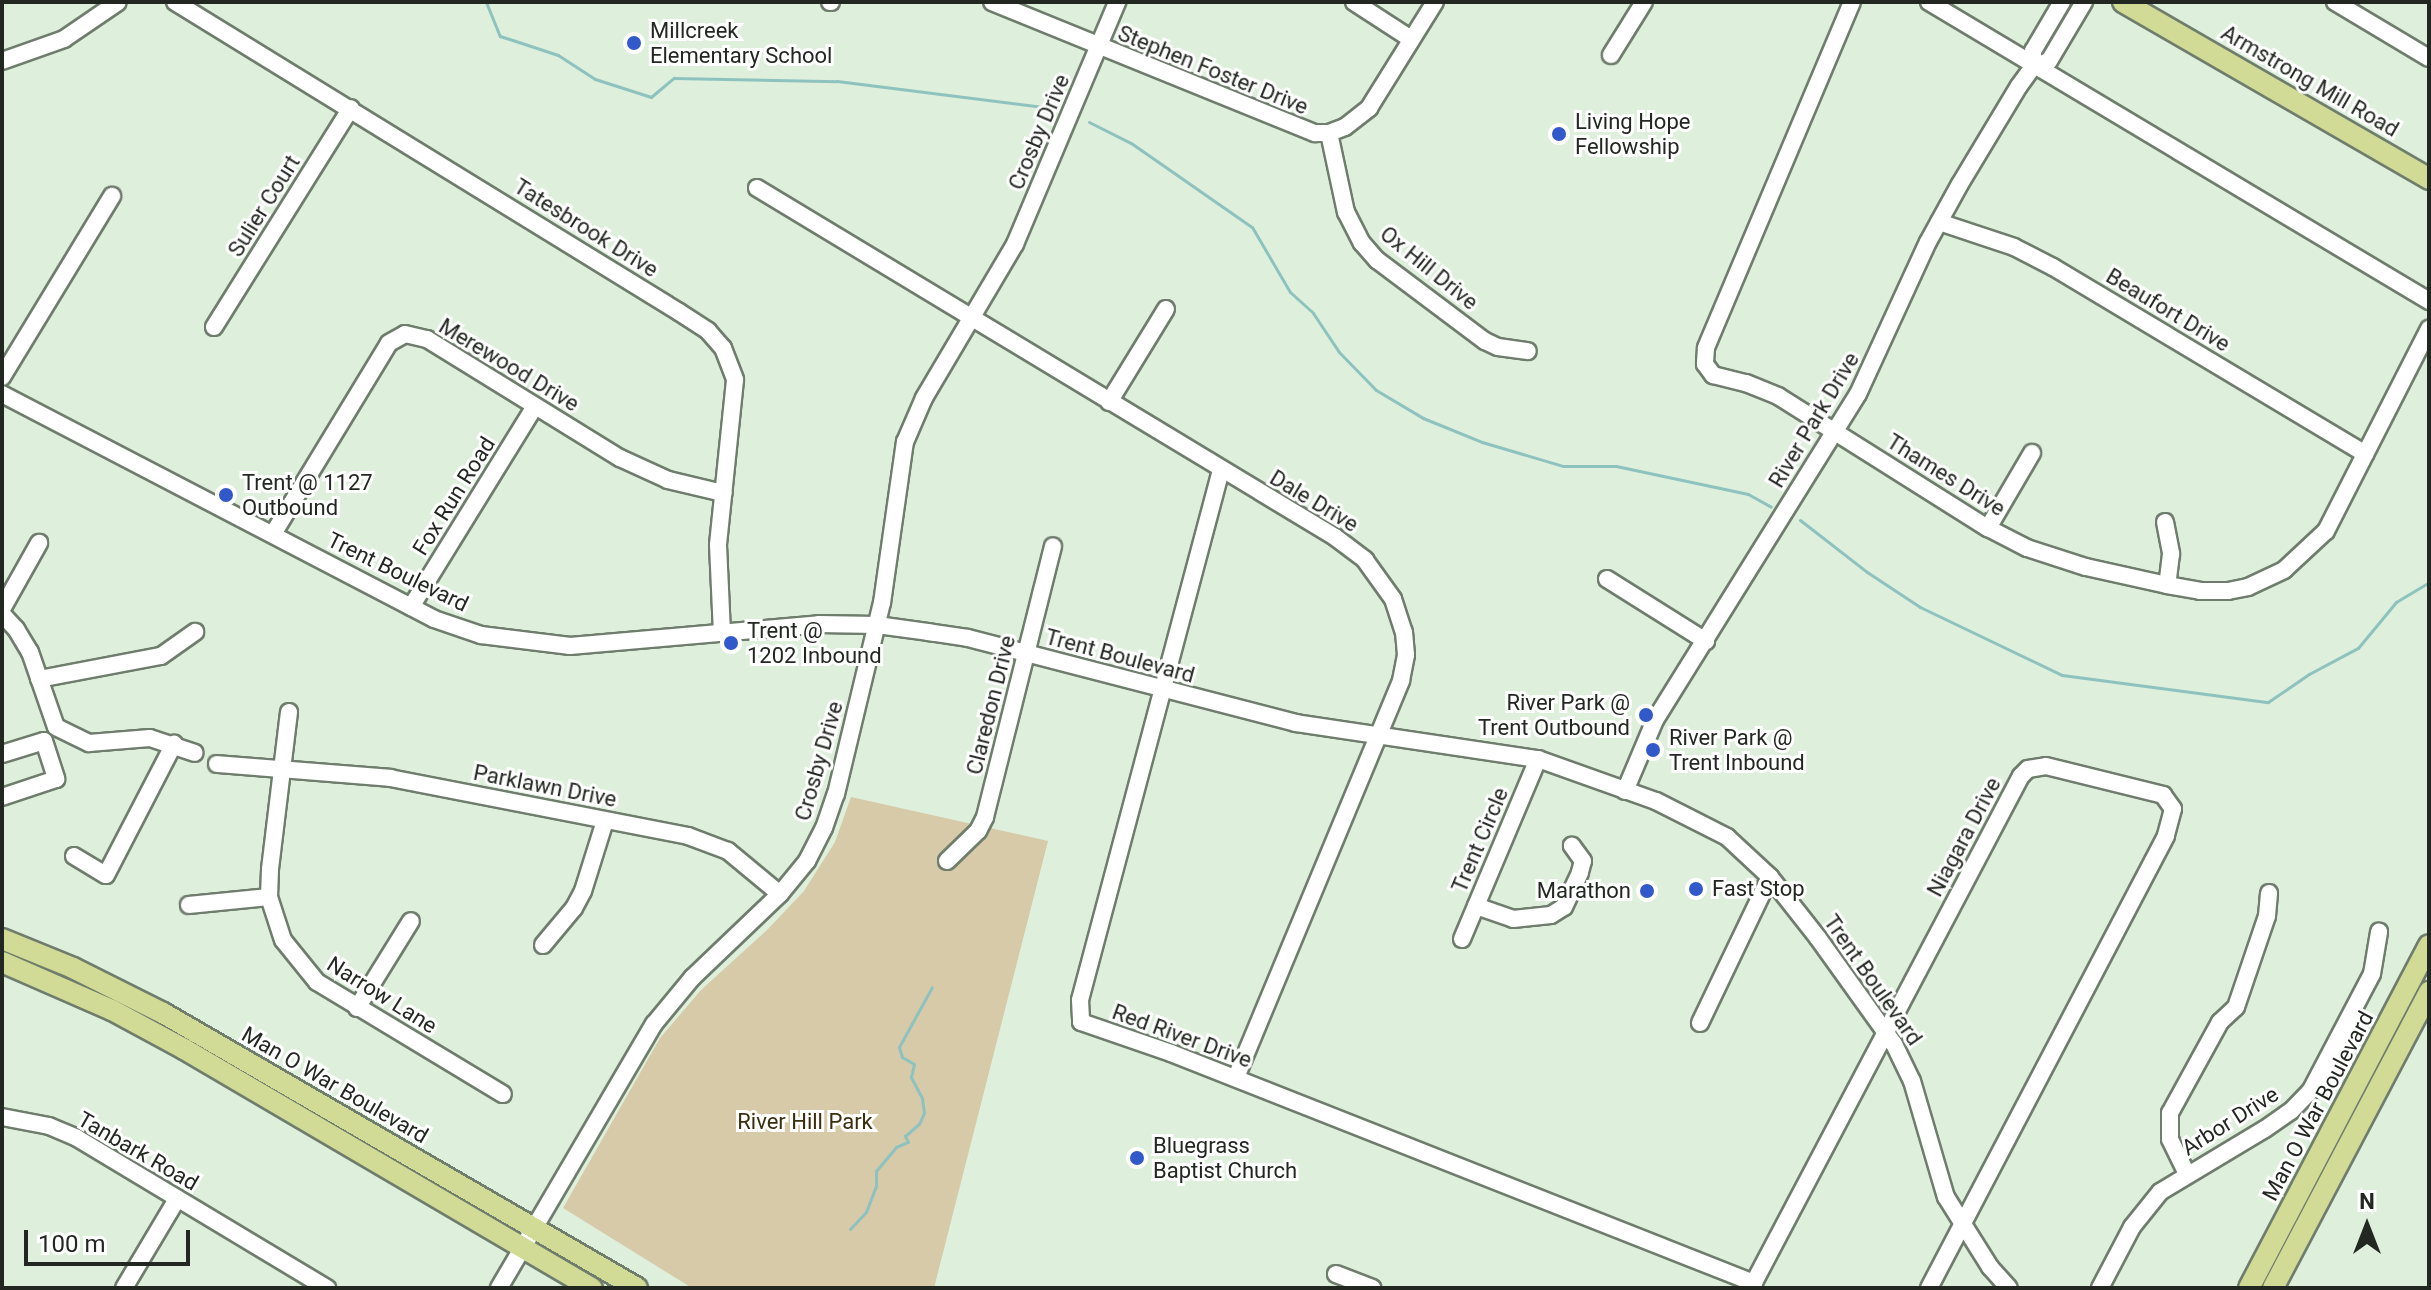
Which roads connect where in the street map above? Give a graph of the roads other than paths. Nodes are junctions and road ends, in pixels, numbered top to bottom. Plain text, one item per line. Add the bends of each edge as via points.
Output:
1 (118, 2) edge
2 (175, 2) edge
3 (992, 2) edge
4 (1117, 2) edge
5 (1354, 2) edge
6 (1435, 2) edge
7 (1644, 2) edge
8 (1852, 2) edge
9 (1929, 2) edge
10 (2062, 2) edge
11 (2084, 2) edge
12 (2123, 2) edge
13 (2335, 2) edge
14 (1411, 39) junction
15 (1099, 47) junction
16 (1611, 55) dead end
17 (2429, 58) edge
18 (2, 61) edge
19 (2033, 67) junction
20 (351, 108) junction
21 (1329, 133) junction
22 (2429, 179) edge
23 (757, 188) dead end
24 (112, 196) dead end
25 (1939, 222) junction
26 (2429, 301) edge
27 (1166, 309) dead end
28 (971, 318) junction
29 (214, 327) dead end
30 (2429, 329) edge
31 (1528, 351) dead end
32 (2, 377) edge
33 (2, 394) edge
34 (1109, 402) junction
35 (534, 408) junction
36 (1836, 432) junction
37 (2032, 453) dead end
38 (2365, 454) junction
39 (1221, 470) junction
40 (723, 493) junction
41 (2165, 522) dead end
42 (1988, 528) junction
43 (273, 534) junction
44 (39, 543) dead end
45 (1053, 546) dead end
46 (1607, 579) dead end
47 (2167, 585) junction
48 (411, 607) junction
49 (2, 612) edge
50 (877, 625) junction
51 (195, 632) dead end
52 (722, 632) junction
53 (1706, 641) junction
54 (1026, 654) junction
55 (39, 679) junction
56 (1163, 690) junction
57 (289, 712) dead end
58 (56, 727) junction
59 (1381, 735) junction
60 (44, 741) junction
61 (174, 744) junction
62 (195, 753) dead end
63 (2, 754) edge
64 (1538, 759) junction
65 (217, 764) dead end
66 (283, 768) junction
67 (1625, 791) junction
68 (2, 797) edge
69 (605, 821) junction
70 (1572, 846) dead end
71 (74, 856) dead end
72 (947, 861) dead end
73 (1770, 877) junction
74 (2269, 893) dead end
75 (780, 894) junction
76 (269, 897) junction
77 (189, 905) dead end
78 (1476, 906) junction
79 (411, 921) dead end
80 (2379, 932) dead end
81 (2, 939) edge
82 (1462, 939) dead end
83 (543, 945) dead end
84 (2429, 945) edge
85 (2, 962) edge
86 (2429, 992) edge
87 (357, 1008) junction
88 (1700, 1023) dead end
89 (1885, 1031) junction
90 (1236, 1078) junction
91 (503, 1094) dead end
92 (2, 1117) edge
93 (2187, 1174) junction
94 (177, 1199) junction
95 (1962, 1225) junction
96 (534, 1228) junction
97 (522, 1247) junction
98 (1336, 1274) dead end
99 (1753, 1285) edge
100 (124, 1288) edge
101 (327, 1288) edge
102 (499, 1288) edge
103 (592, 1288) edge
104 (637, 1288) edge
105 (1372, 1288) edge
106 (1929, 1288) edge
107 (2009, 1288) edge
108 (2100, 1288) edge
109 (2249, 1288) edge
110 (2273, 1288) edge

1 - 18 street via 64,39
2 - 20 street, Tatesbrook Drive
3 - 15 street, Stephen Foster Drive
4 - 15 street, Crosby Drive
5 - 14 street
6 - 14 street, Stephen Foster Drive
7 - 16 street
8 - 36 street, Thames Drive via 1704,357 1713,375 1778,396
9 - 19 street
10 - 19 street, River Park Drive via 2033,51
11 - 19 street, River Park Drive via 2049,61
12 - 22 main road, Armstrong Mill Road
13 - 17 street
14 - 21 street, Stephen Foster Drive via 1369,108
15 - 21 street, Stephen Foster Drive via 1302,131
15 - 28 street, Crosby Drive via 1015,244
19 - 25 street, River Park Drive
19 - 26 street
20 - 29 street, Sulier Court
20 - 40 street, Tatesbrook Drive via 708,331 723,348 735,380
21 - 31 street, Ox Hill Drive via 1346,212 1377,260 1485,341
23 - 28 street, Dale Drive
24 - 32 street
25 - 36 street, River Park Drive via 1877,358
25 - 38 street, Beaufort Drive via 2014,247 2053,267
27 - 34 street
28 - 34 street, Dale Drive
28 - 50 street, Crosby Drive via 905,442
30 - 38 street, Thames Drive
33 - 43 street, Trent Boulevard
34 - 39 street, Dale Drive
35 - 40 street, Merewood Drive via 646,471
35 - 43 street, Merewood Drive via 427,339 398,336
35 - 48 street, Fox Run Road
36 - 42 street, Thames Drive
36 - 53 street, River Park Drive
37 - 42 street
38 - 47 street, Thames Drive via 2326,531 2284,570 2228,591
39 - 56 street, Red River Drive
39 - 59 street, Dale Drive via 1335,537 1385,584 1401,615 1406,655
40 - 52 street, Tatesbrook Drive via 718,545
41 - 47 street via 2171,554
42 - 47 street, Thames Drive via 2055,557
43 - 48 street, Trent Boulevard
44 - 49 street
45 - 54 street, Claredon Drive
46 - 53 street
48 - 52 street, Trent Boulevard via 481,635 545,646
49 - 55 street via 30,652
50 - 52 street, Trent Boulevard
50 - 54 street, Trent Boulevard via 968,638
50 - 75 street, Crosby Drive via 830,814 807,861
51 - 55 street via 161,656
53 - 67 street, River Park Drive via 1655,720
54 - 56 street, Trent Boulevard
54 - 72 street, Claredon Drive via 985,817
55 - 58 street
56 - 59 street, Trent Boulevard via 1296,723
56 - 90 street, Red River Drive via 1079,1018 1085,1026
57 - 66 street, Narrow Lane
58 - 60 street
58 - 61 street via 89,743 150,738
59 - 64 street, Trent Boulevard
59 - 90 street, Dale Drive
60 - 63 street
60 - 68 street via 56,779
61 - 62 street
61 - 71 street via 106,875
64 - 67 street, Trent Boulevard
64 - 78 street, Trent Circle
65 - 66 street, Parklawn Drive
66 - 69 street, Parklawn Drive via 390,778
66 - 76 street, Narrow Lane
67 - 73 street, Trent Boulevard via 1727,837
69 - 75 street, Parklawn Drive via 709,843 746,862
69 - 83 street via 583,891
70 - 78 street via 1583,861 1564,907 1551,915 1513,919
73 - 88 street
73 - 89 street, Trent Boulevard
74 - 93 street via 2267,916 2236,1007 2220,1022 2170,1113 2170,1139
75 - 96 street, Crosby Drive via 669,1004
76 - 77 street
76 - 87 street, Narrow Lane via 297,962
78 - 82 street, Trent Circle
79 - 87 street
80 - 93 street, Arbor Drive via 2372,974 2311,1090 2274,1123
81 - 96 main road, Man O War Boulevard via 163,1013
84 - 109 main road, Man O War Boulevard
85 - 97 main road, Man O War Boulevard via 112,1010
86 - 110 main road, Man O War Boulevard
87 - 91 street, Narrow Lane
89 - 95 street, Trent Boulevard via 1912,1081 1936,1170
89 - 95 street, Niagara Drive via 2028,769 2046,766 2153,790 2170,801 2172,820 2166,836
89 - 99 street, Niagara Drive
90 - 99 street, Red River Drive
92 - 94 street, Tanbark Road via 49,1126 77,1138
93 - 108 street, Arbor Drive via 2146,1207
94 - 100 street
94 - 101 street, Tanbark Road
95 - 106 street, Niagara Drive
95 - 107 street, Trent Boulevard
96 - 97 street, Crosby Drive
96 - 104 main road, Man O War Boulevard
97 - 102 street, Crosby Drive
97 - 103 main road, Man O War Boulevard
98 - 105 street

